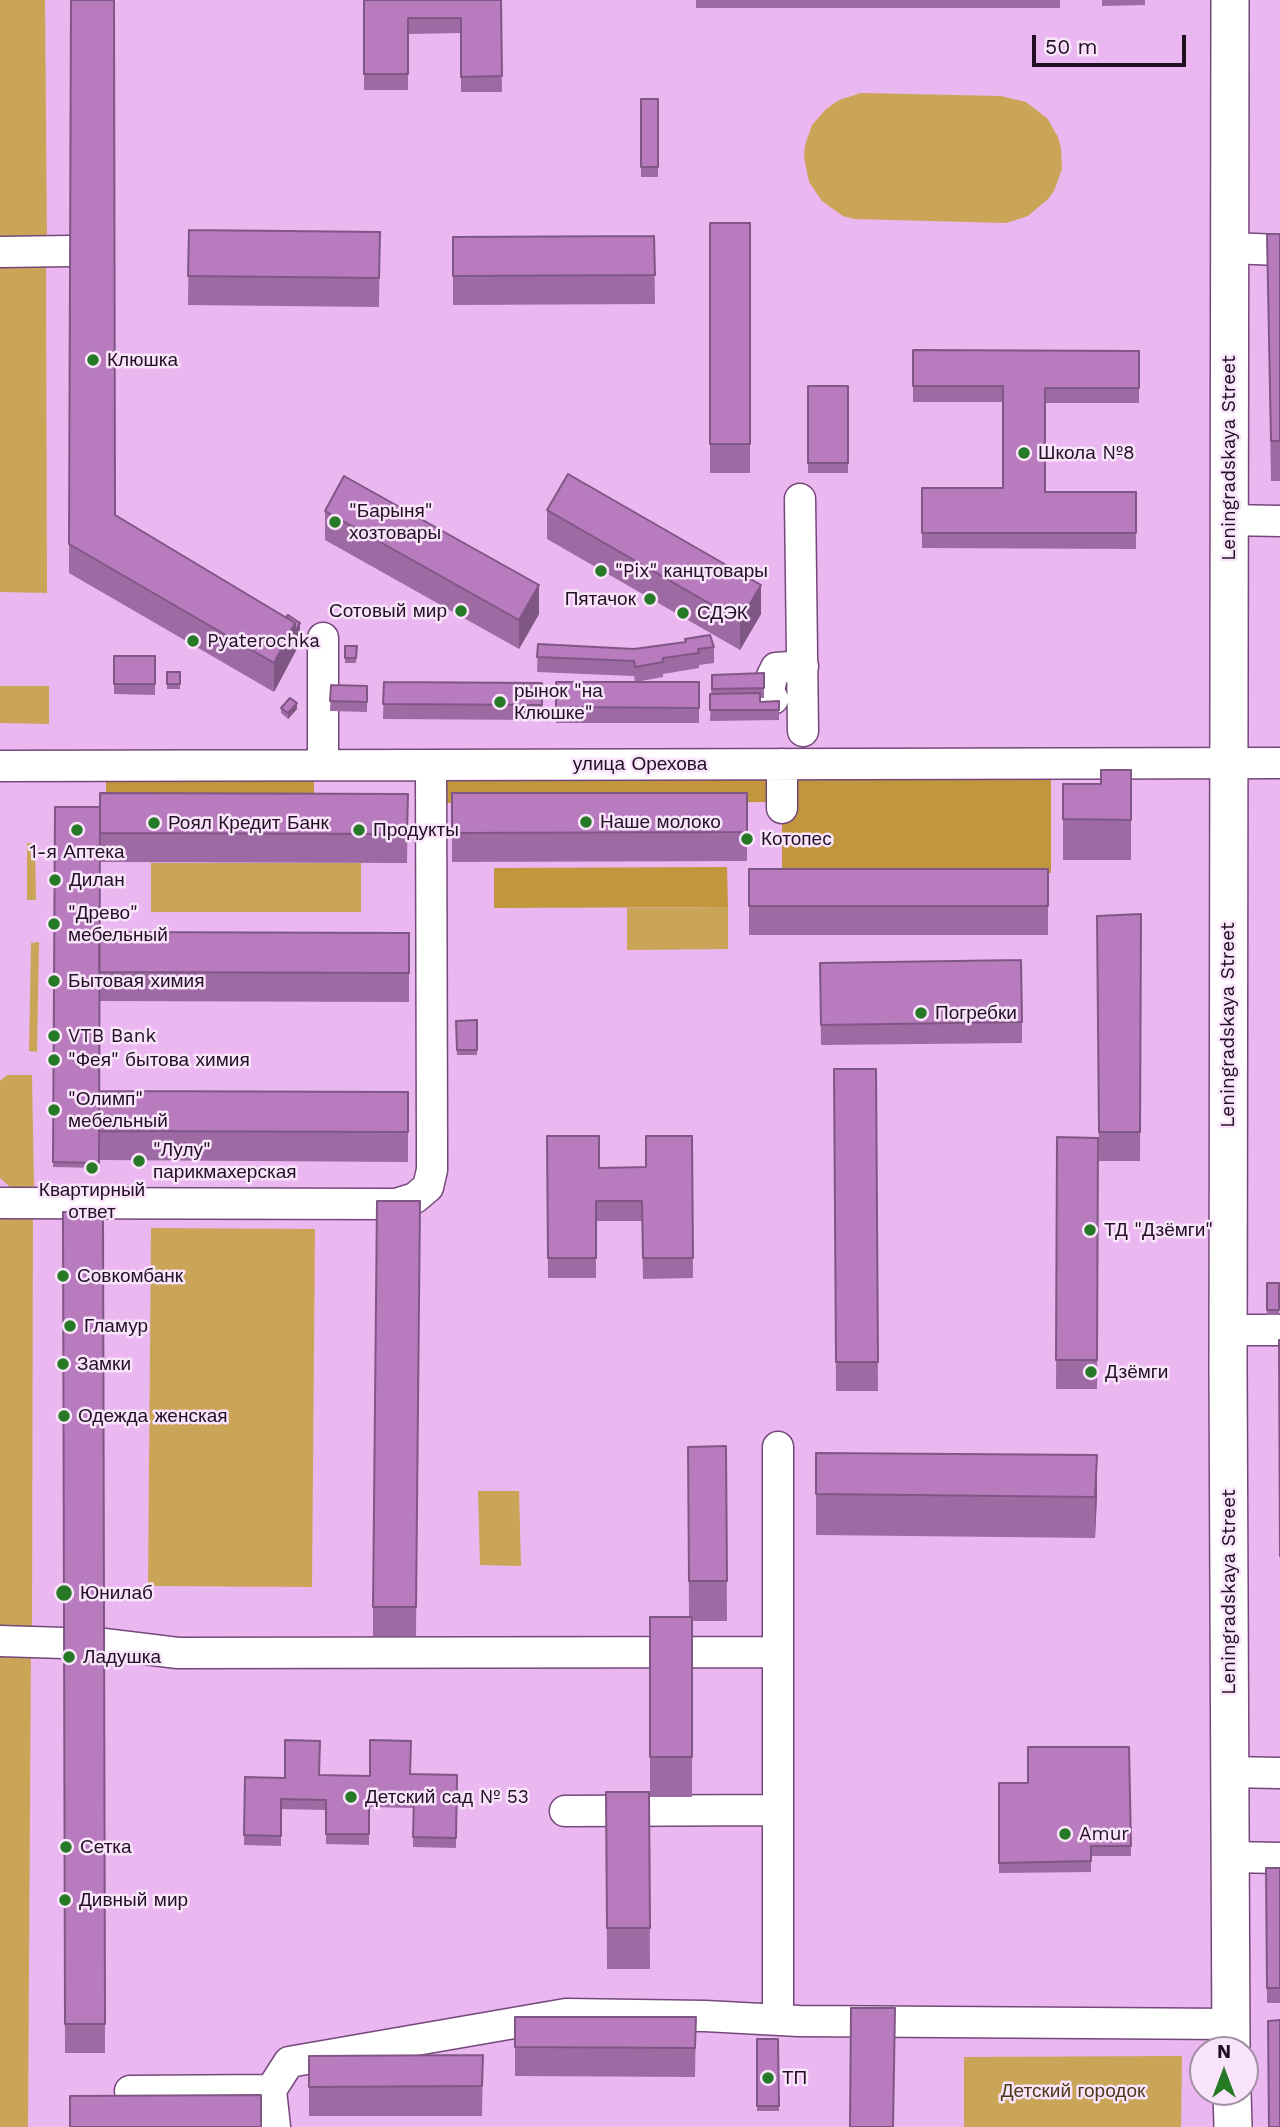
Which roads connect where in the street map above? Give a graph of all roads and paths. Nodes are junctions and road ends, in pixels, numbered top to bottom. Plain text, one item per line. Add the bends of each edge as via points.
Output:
1 (1230, 0) edge
2 (1230, 248) junction
3 (1280, 250) edge
4 (70, 251) edge
5 (0, 252) edge
6 (800, 499) dead end
7 (1229, 520) junction
8 (1280, 521) edge
9 (323, 638) dead end
10 (803, 666) junction
11 (773, 699) edge
12 (803, 731) dead end
13 (782, 764) junction
14 (1229, 764) junction
15 (1280, 764) edge
16 (323, 765) junction
17 (431, 765) junction
18 (0, 766) edge
19 (782, 808) dead end
20 (0, 1203) edge
21 (1228, 1330) junction
22 (1280, 1330) edge
23 (778, 1447) dead end
24 (0, 1641) edge
25 (64, 1643) edge
26 (104, 1644) edge
27 (778, 1652) junction
28 (1228, 1772) junction
29 (1280, 1773) edge
30 (565, 1811) dead end
31 (778, 1811) junction
32 (1229, 1857) junction
33 (1280, 1858) edge
34 (778, 2021) junction
35 (1203, 2036) edge
36 (1231, 2036) edge
37 (271, 2090) junction
38 (130, 2091) dead end
39 (1232, 2106) edge
40 (275, 2127) edge
41 (1233, 2127) edge

1 - 2 main road, Leningradskaya Street
2 - 3 street
2 - 7 main road, Leningradskaya Street
4 - 5 street
6 - 10 street
7 - 8 street
7 - 14 main road, Leningradskaya Street
9 - 16 street
10 - 11 street via 776,668 769,692
10 - 12 street
13 - 14 street, улица Орехова
13 - 17 street, улица Орехова
13 - 19 street
14 - 15 street, улица Орехова
14 - 21 main road, Leningradskaya Street
16 - 17 street, улица Орехова
16 - 18 street, улица Орехова
17 - 20 street via 432,1170 428,1187 415,1198 396,1204
21 - 22 street
21 - 28 main road, Leningradskaya Street
23 - 27 street
24 - 25 street
26 - 27 street via 178,1653
27 - 31 street
28 - 29 street
28 - 32 main road, Leningradskaya Street
30 - 31 street
31 - 34 street
32 - 33 street
32 - 36 main road, Leningradskaya Street
34 - 35 street
34 - 37 street via 566,2014 289,2062
37 - 38 street
37 - 40 street
39 - 41 main road

